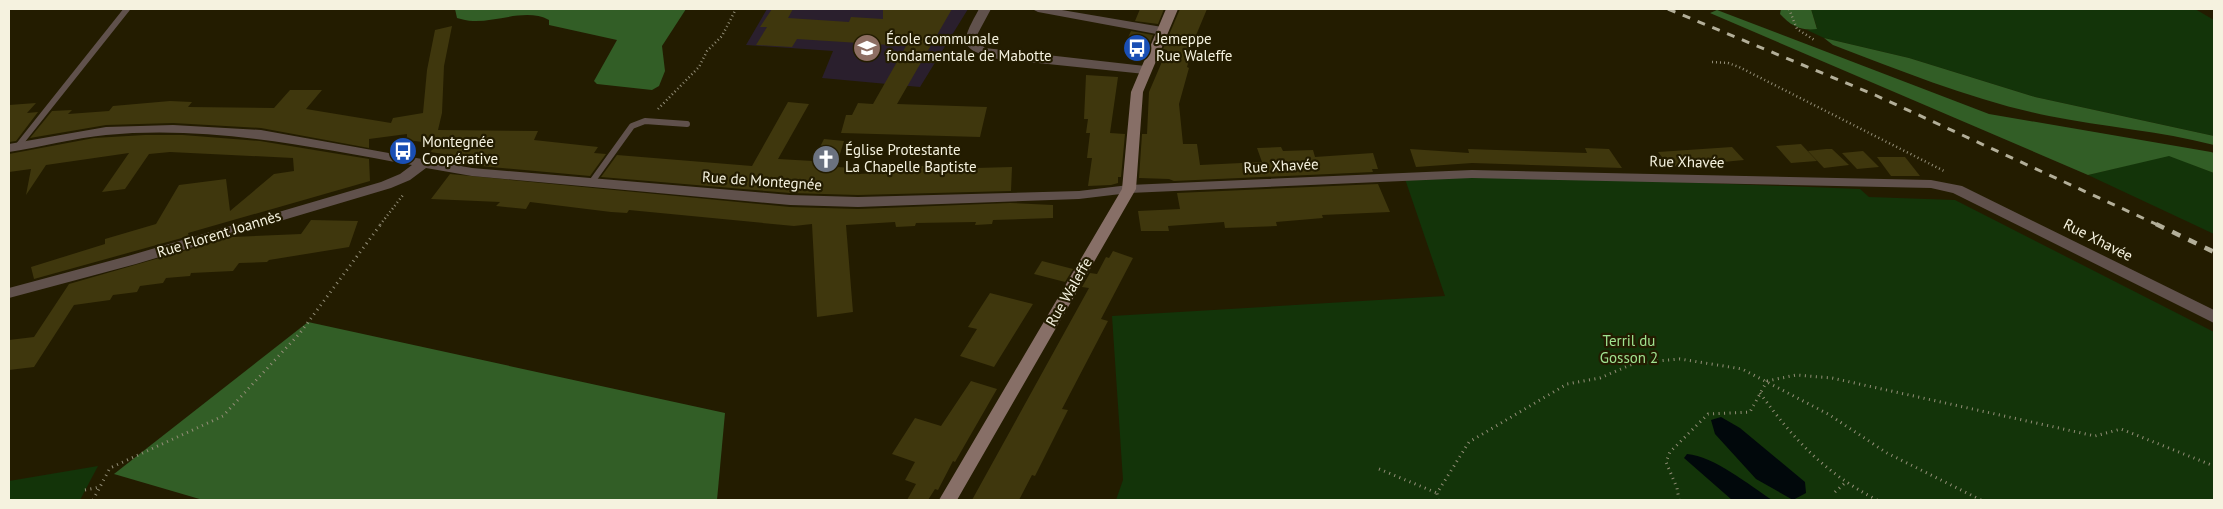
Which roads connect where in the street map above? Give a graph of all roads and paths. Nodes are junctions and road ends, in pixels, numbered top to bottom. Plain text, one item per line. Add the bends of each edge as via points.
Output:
1 (127, 9) edge
2 (736, 9) edge
3 (985, 9) edge
4 (1038, 9) edge
5 (1172, 9) edge
6 (1790, 9) edge
7 (1162, 31) junction
8 (1816, 41) dead end
9 (1712, 62) dead end
10 (1145, 70) junction
11 (645, 121) junction
12 (687, 124) dead end
13 (13, 147) edge
14 (424, 163) junction
15 (405, 177) junction
16 (591, 183) junction
17 (1128, 189) junction
18 (1957, 189) junction
19 (9, 292) edge
20 (2214, 317) edge
21 (1767, 381) junction
22 (1760, 394) junction
23 (2214, 466) edge
24 (1379, 469) dead end
25 (1846, 482) junction
26 (100, 486) junction
27 (85, 490) dead end
28 (1835, 492) dead end
29 (1437, 493) junction
30 (93, 500) edge
31 (948, 500) edge
32 (1438, 500) edge
33 (1679, 500) edge
34 (1877, 500) edge
35 (1981, 500) edge

1 - 13 lane
2 - 11 path via 699,66 680,89
3 - 10 street via 971,35 972,43 982,51
4 - 7 street
5 - 7 street, Rue Waleffe
6 - 8 path via 1797,29
7 - 10 street, Rue Waleffe
9 - 18 path via 1739,66 1946,172
10 - 17 street, Rue Waleffe via 1136,92
11 - 12 lane
11 - 16 lane via 632,126
13 - 14 street, Rue de Montegnée via 106,131 173,129 261,134
14 - 15 street, Rue Florent Joannès
14 - 16 street, Rue de Montegnée via 472,172
15 - 19 street, Rue Florent Joannès via 131,260
15 - 26 path via 411,184 300,333 223,416 110,468
16 - 17 street, Rue de Montegnée via 746,197 848,202 1079,195
17 - 18 street, Rue Xhavée via 1472,174 1931,184
17 - 31 street, Rue Waleffe
18 - 20 street, Rue Xhavée
21 - 22 path
21 - 23 path via 1796,376 1832,378 2095,436 2121,429
21 - 29 path via 1742,369 1680,359 1635,363 1600,378 1567,384 1469,442
21 - 35 path via 1828,414 1887,453
22 - 25 path via 1793,437 1822,465
22 - 33 path via 1750,412 1708,414 1670,452 1666,462
24 - 29 path
25 - 28 path
25 - 34 path
26 - 27 path
26 - 30 path
29 - 32 path

